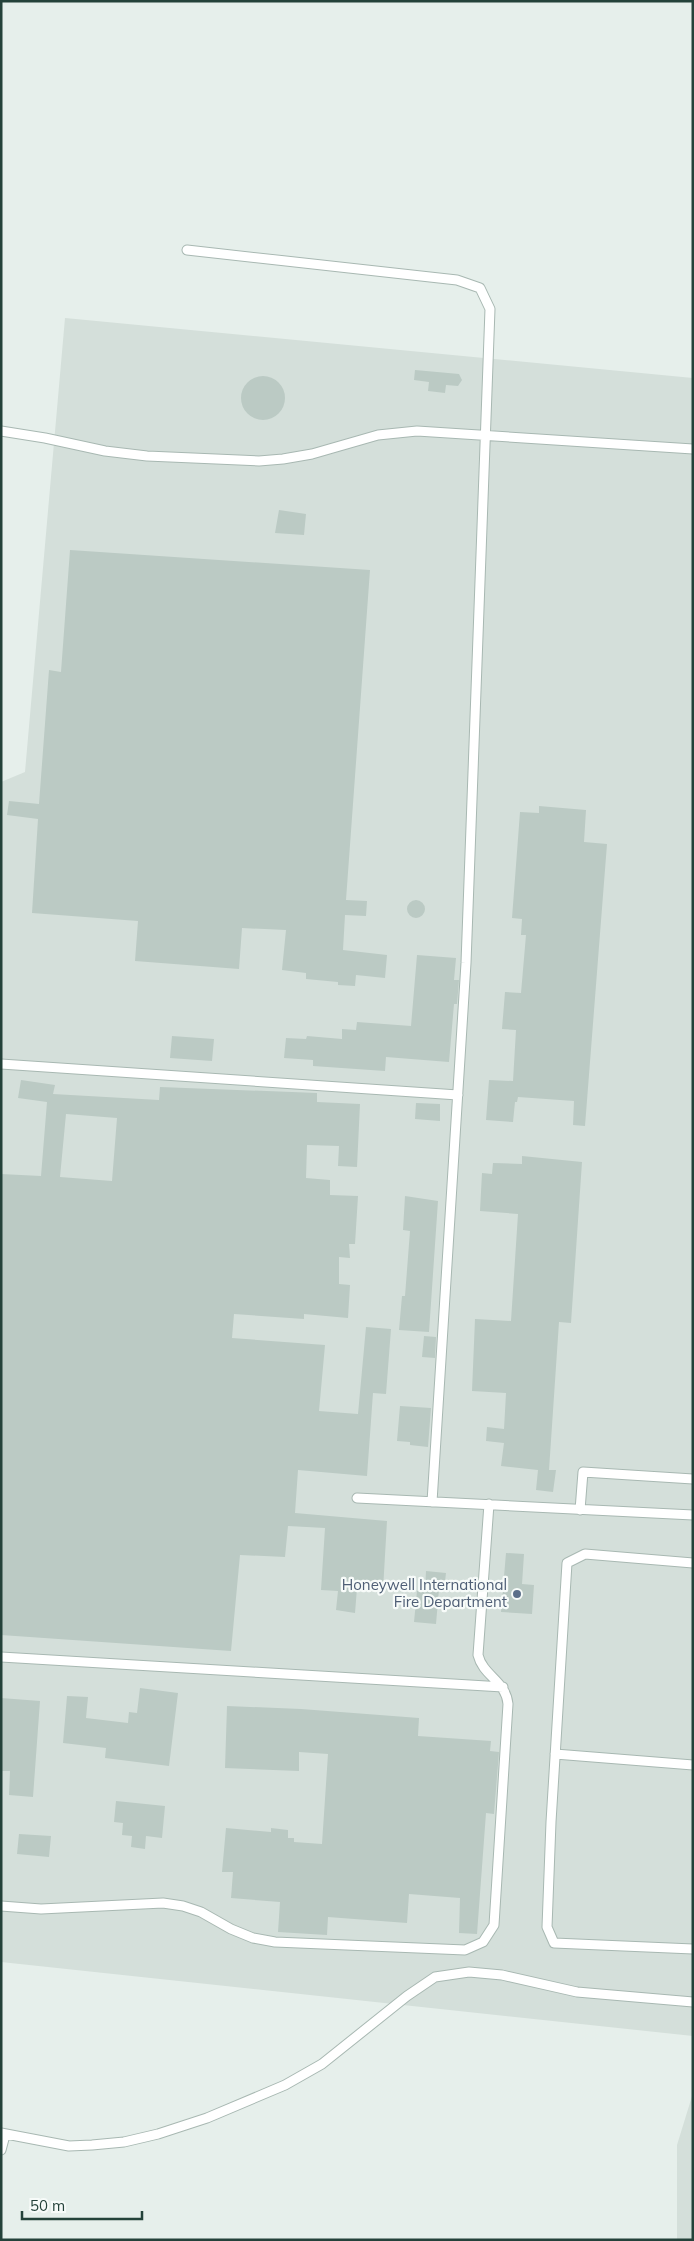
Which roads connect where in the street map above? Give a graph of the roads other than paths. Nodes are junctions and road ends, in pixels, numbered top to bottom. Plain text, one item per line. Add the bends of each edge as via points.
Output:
1 (187, 250) dead end
2 (1, 431) edge
3 (486, 436) junction
4 (693, 448) edge
5 (1, 1064) edge
6 (458, 1095) junction
7 (693, 1479) edge
8 (357, 1498) dead end
9 (432, 1502) junction
10 (489, 1504) junction
11 (580, 1510) junction
12 (693, 1515) edge
13 (693, 1562) edge
14 (1, 1657) edge
15 (503, 1687) junction
16 (556, 1754) junction
17 (693, 1765) edge
18 (1, 1906) edge
19 (693, 1949) edge
20 (693, 2002) edge
21 (3, 2134) edge
22 (1, 2150) edge

1 - 3 lane via 457,280 480,288 490,309
2 - 3 lane via 147,456 260,461 312,454 378,435 417,431
3 - 4 lane
3 - 6 lane
5 - 6 lane
6 - 9 lane
7 - 11 lane via 583,1472
8 - 9 lane
9 - 10 lane
10 - 11 lane
10 - 15 lane via 478,1655 484,1670
11 - 12 lane
13 - 16 lane via 586,1554 567,1563
14 - 15 lane
15 - 18 lane via 508,1704 494,1926 484,1942 474,1948 275,1942 252,1938 201,1912 163,1903 41,1909
16 - 17 lane
16 - 19 lane via 547,1927 554,1943
20 - 21 lane via 577,1992 502,1975 469,1972 435,1977 322,2064 276,2089 206,2118 158,2134 92,2145 69,2146
21 - 22 lane

